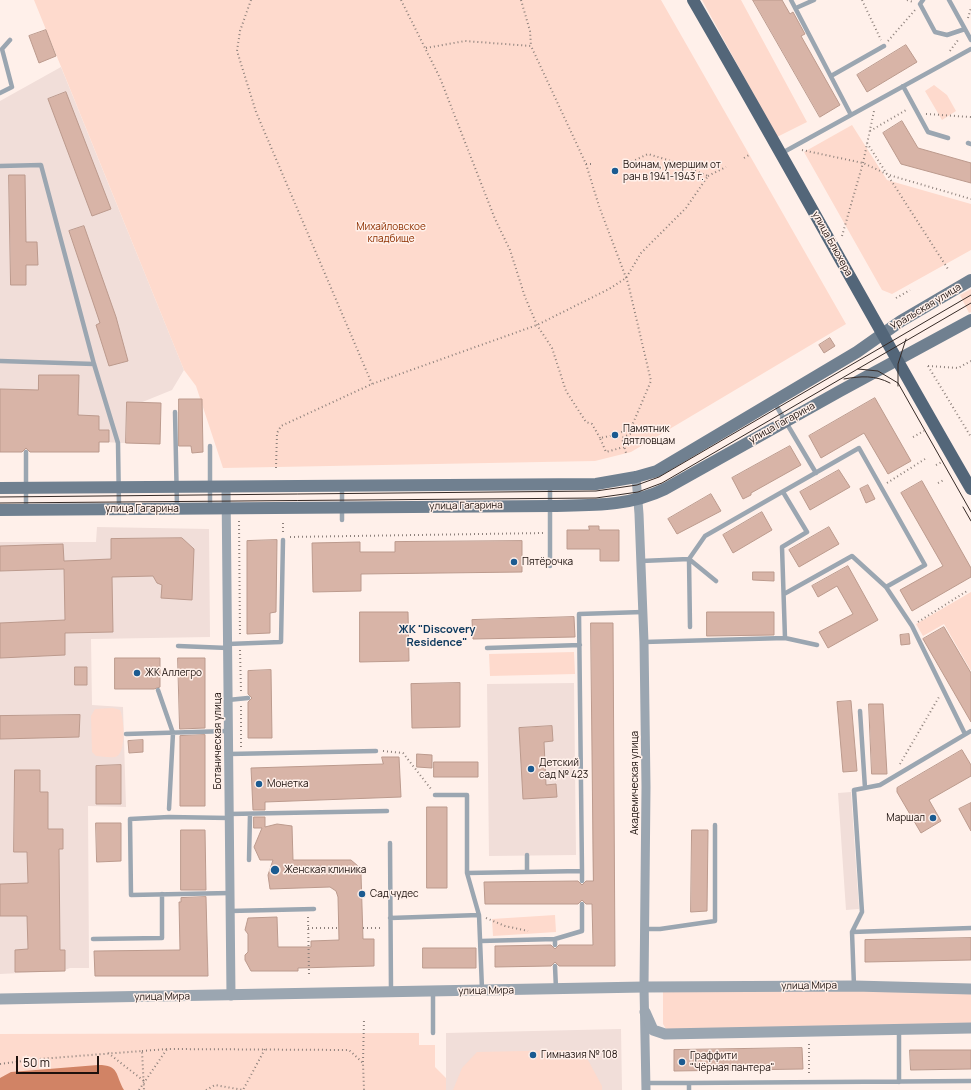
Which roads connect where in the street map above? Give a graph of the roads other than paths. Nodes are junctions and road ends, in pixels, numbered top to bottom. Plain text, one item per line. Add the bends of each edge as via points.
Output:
1 (693, 0) edge
2 (791, 0) edge
3 (814, 0) edge
4 (949, 0) edge
5 (921, 2) edge
6 (796, 8) junction
7 (965, 29) junction
8 (10, 40) dead end
9 (971, 40) edge
10 (884, 46) road end
11 (971, 49) edge
12 (831, 76) junction
13 (904, 86) junction
14 (0, 93) edge
15 (850, 115) junction
16 (948, 138) dead end
17 (787, 150) junction
18 (0, 166) edge
19 (971, 280) edge
20 (971, 320) edge
21 (882, 334) junction
22 (0, 361) edge
23 (897, 361) junction
24 (94, 364) junction
25 (774, 402) junction
26 (175, 412) dead end
27 (785, 422) junction
28 (210, 446) dead end
29 (26, 452) dead end
30 (816, 473) junction
31 (636, 477) junction
32 (550, 483) junction
33 (342, 485) junction
34 (177, 486) junction
35 (210, 486) junction
36 (226, 486) junction
37 (119, 487) junction
38 (0, 488) edge
39 (26, 488) junction
40 (971, 489) edge
41 (783, 492) junction
42 (638, 500) junction
43 (550, 506) junction
44 (342, 507) junction
45 (210, 508) junction
46 (226, 508) junction
47 (119, 509) junction
48 (177, 509) junction
49 (0, 510) edge
50 (26, 510) junction
51 (342, 520) dead end
52 (283, 540) dead end
53 (689, 559) junction
54 (641, 561) junction
55 (550, 566) dead end
56 (716, 581) dead end
57 (886, 587) junction
58 (784, 594) junction
59 (643, 612) junction
60 (690, 626) dead end
61 (785, 638) junction
62 (644, 642) junction
63 (580, 645) junction
64 (817, 645) dead end
65 (178, 646) dead end
66 (228, 646) junction
67 (487, 648) dead end
68 (158, 690) dead end
69 (248, 698) dead end
70 (228, 700) junction
71 (860, 711) dead end
72 (228, 731) junction
73 (971, 731) edge
74 (173, 733) junction
75 (126, 734) dead end
76 (966, 734) junction
77 (376, 751) road end
78 (229, 754) junction
79 (865, 788) junction
80 (435, 795) road end
81 (169, 809) dead end
82 (387, 811) dead end
83 (250, 814) junction
84 (229, 816) junction
85 (715, 825) dead end
86 (390, 842) dead end
87 (527, 856) dead end
88 (249, 860) dead end
89 (582, 871) junction
90 (527, 872) junction
91 (467, 873) junction
92 (582, 881) dead end
93 (230, 893) junction
94 (162, 894) junction
95 (582, 904) dead end
96 (314, 909) dead end
97 (230, 910) junction
98 (479, 915) junction
99 (390, 918) junction
100 (971, 928) edge
101 (645, 929) junction
102 (852, 932) junction
103 (93, 939) dead end
104 (555, 939) junction
105 (481, 941) junction
106 (555, 945) dead end
107 (555, 966) dead end
108 (854, 986) junction
109 (644, 987) junction
110 (556, 989) junction
111 (971, 989) edge
112 (482, 991) junction
113 (432, 992) junction
114 (390, 993) junction
115 (231, 996) junction
116 (0, 1000) edge
117 (645, 1012) junction
118 (971, 1028) edge
119 (899, 1029) junction
120 (432, 1033) dead end
121 (971, 1081) edge
122 (899, 1082) junction
123 (689, 1083) junction
124 (646, 1087) edge
125 (690, 1090) edge

1 - 17 main road, улица Блюхера
2 - 6 lane
3 - 6 lane
4 - 7 lane
5 - 7 lane via 934,32 947,35
6 - 12 lane
7 - 9 lane
8 - 14 lane via 2,49 12,87
10 - 12 lane
11 - 13 lane
12 - 15 lane
13 - 15 lane
13 - 16 lane via 928,132
15 - 17 lane
17 - 21 main road, улица Блюхера
18 - 24 lane via 41,165
19 - 21 main road, Уральская улица
20 - 23 main road
21 - 23 main road, улица Блюхера
21 - 25 main road
22 - 24 lane
23 - 27 main road, улица Гагарина
23 - 40 main road, улица Блюхера
24 - 37 lane via 118,442
25 - 27 lane
25 - 31 main road via 657,471
26 - 34 lane
27 - 30 lane
27 - 42 main road, улица Гагарина via 665,490
28 - 35 lane
29 - 39 lane
30 - 41 lane
30 - 57 lane via 859,448 925,565
31 - 32 main road via 596,484
31 - 42 street, Академическая улица
32 - 33 main road
32 - 43 lane
33 - 36 main road
33 - 44 lane
34 - 35 main road
34 - 37 main road
34 - 48 lane
35 - 36 main road
35 - 45 lane
36 - 46 street, Ботаническая улица
37 - 39 main road
37 - 47 lane
38 - 39 main road
39 - 50 lane
41 - 53 lane via 705,536
41 - 58 lane via 807,532 782,547
42 - 43 main road, улица Гагарина
42 - 54 street, Академическая улица
43 - 44 main road, улица Гагарина
43 - 55 lane
44 - 46 main road, улица Гагарина
44 - 51 lane
45 - 46 main road, улица Гагарина
45 - 48 main road, улица Гагарина
46 - 66 street, Ботаническая улица
47 - 48 main road, улица Гагарина
47 - 50 main road, улица Гагарина
49 - 50 main road, улица Гагарина
52 - 66 lane via 281,642
53 - 54 lane
53 - 56 lane
53 - 60 lane
54 - 59 street, Академическая улица
57 - 58 lane via 852,556
57 - 76 lane via 912,626
58 - 61 lane
59 - 62 street, Академическая улица
59 - 63 lane via 579,614
61 - 62 lane
61 - 64 lane
62 - 101 street, Академическая улица
63 - 67 lane
63 - 89 lane
65 - 66 lane
66 - 70 street, Ботаническая улица
68 - 74 lane
69 - 70 lane
70 - 72 street, Ботаническая улица
71 - 79 lane
72 - 74 lane
72 - 78 street, Ботаническая улица
73 - 76 lane
74 - 75 lane
74 - 81 lane
76 - 79 lane via 880,785
77 - 78 lane
78 - 84 street, Ботаническая улица
79 - 102 lane via 854,790 862,912
80 - 91 lane via 467,795
82 - 83 lane
83 - 84 lane
83 - 88 lane
84 - 93 street, Ботаническая улица
84 - 94 lane via 130,819 131,895
85 - 101 lane via 715,921
86 - 99 lane
87 - 90 lane
89 - 90 lane
89 - 92 lane
90 - 91 lane
91 - 98 lane
93 - 94 lane
93 - 97 street, Ботаническая улица
94 - 103 lane via 162,938
95 - 104 lane via 582,931
96 - 97 lane
97 - 115 street, Ботаническая улица
98 - 99 lane
98 - 105 lane
99 - 114 lane
100 - 102 lane
101 - 109 street, Академическая улица
102 - 108 lane
104 - 105 lane
104 - 106 lane
105 - 112 lane
107 - 110 lane
108 - 109 street, улица Мира
108 - 111 street, улица Мира
109 - 110 street, улица Мира
109 - 117 street, Академическая улица
110 - 112 street, улица Мира
112 - 113 street, улица Мира
113 - 114 street, улица Мира
113 - 120 lane
114 - 115 street, улица Мира
115 - 116 street, улица Мира
117 - 119 street via 653,1030 665,1034
117 - 124 street, Академическая улица
118 - 119 street
119 - 122 lane
121 - 122 lane
122 - 123 lane
123 - 124 lane
123 - 125 lane

